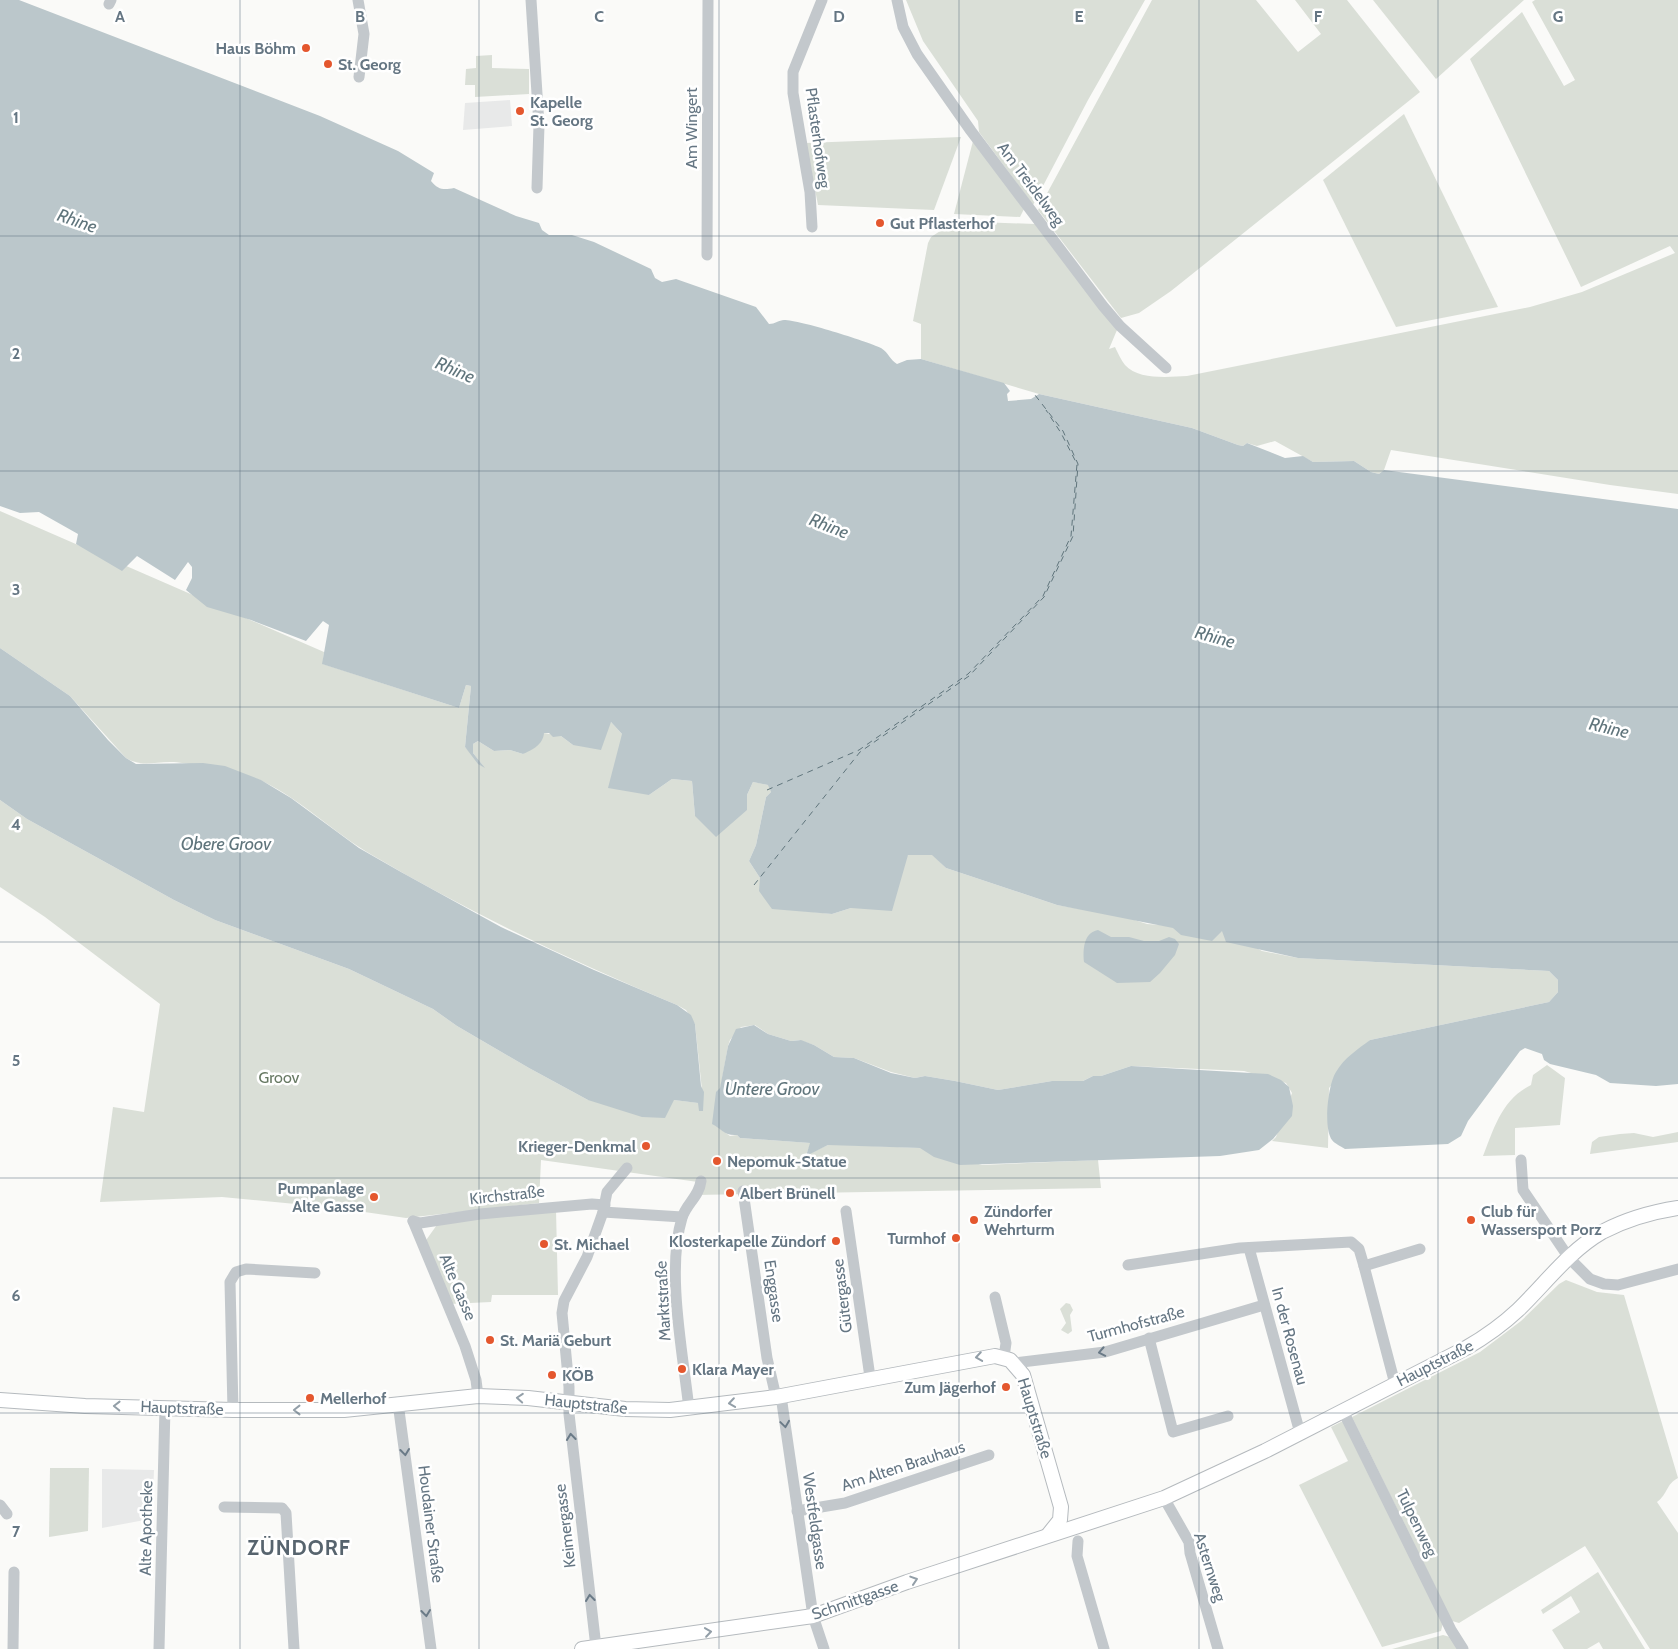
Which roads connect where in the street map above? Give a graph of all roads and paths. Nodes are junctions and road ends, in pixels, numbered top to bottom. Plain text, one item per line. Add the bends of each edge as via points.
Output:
1 (358, 0) edge
2 (531, 0) edge
3 (708, 0) edge
4 (822, 0) edge
5 (897, 0) edge
6 (359, 77) dead end
7 (537, 188) dead end
8 (812, 227) dead end
9 (707, 255) dead end
10 (1166, 368) dead end
11 (1521, 1160) dead end
12 (626, 1168) dead end
13 (701, 1181) dead end
14 (743, 1190) dead end
15 (604, 1208) junction
16 (1678, 1208) edge
17 (846, 1210) dead end
18 (682, 1217) junction
19 (413, 1221) joint
20 (1249, 1248) junction
21 (1420, 1249) dead end
22 (1569, 1258) junction
23 (1128, 1265) dead end
24 (1364, 1266) junction
25 (1678, 1269) edge
26 (315, 1274) dead end
27 (995, 1297) dead end
28 (1264, 1305) junction
29 (1149, 1338) junction
30 (1009, 1360) junction
31 (870, 1377) junction
32 (1395, 1384) junction
33 (478, 1396) junction
34 (778, 1396) junction
35 (0, 1400) edge
36 (569, 1402) junction
37 (398, 1403) junction
38 (165, 1407) junction
39 (689, 1409) junction
40 (233, 1410) junction
41 (1343, 1411) junction
42 (1228, 1416) dead end
43 (1300, 1433) junction
44 (989, 1455) dead end
45 (1164, 1498) junction
46 (224, 1507) dead end
47 (1061, 1507) junction
48 (797, 1511) junction
49 (1091, 1521) junction
50 (1048, 1535) junction
51 (1078, 1541) dead end
52 (14, 1572) dead end
53 (813, 1616) junction
54 (660, 1637) junction
55 (600, 1648) edge
56 (13, 1649) edge
57 (159, 1649) edge
58 (294, 1649) edge
59 (431, 1649) edge
60 (644, 1649) edge
61 (824, 1649) edge
62 (1104, 1649) edge
63 (1218, 1649) edge
64 (1463, 1649) edge

1 - 6 street via 364,34
2 - 7 street via 539,125
3 - 9 street, Am Wingert
4 - 8 street, Pflasterhofweg via 793,72 793,93 810,192
5 - 10 street, Am Treidelweg via 903,27 917,54 971,131 1103,306
11 - 22 street via 1523,1190
12 - 15 street, Keimergasse via 607,1192
13 - 18 street, Marktstraße via 697,1196
14 - 34 street, Enggasse via 767,1358
15 - 18 street, Kirchstraße
15 - 19 street, Kirchstraße via 583,1204
15 - 36 street, Keimergasse via 587,1257 564,1301 562,1313
16 - 22 main road, Hauptstraße via 1640,1217 1602,1232
17 - 31 street, Gütergasse
18 - 39 street, Marktstraße via 676,1292
19 - 33 street, Alte Gasse via 465,1346
20 - 23 street
20 - 24 street via 1351,1242 1359,1249
20 - 28 street, In der Rosenau
21 - 24 street
22 - 25 street via 1590,1279 1604,1284 1618,1285
22 - 32 main road, Hauptstraße via 1490,1334
24 - 32 street
26 - 40 street via 246,1269 236,1272 230,1282
27 - 30 street
28 - 29 street, Turmhofstraße
28 - 43 street, In der Rosenau
29 -> 30 street, Turmhofstraße via 1105,1352
29 - 42 street via 1173,1432
30 -> 31 main road, Hauptstraße via 984,1356
30 - 47 main road, Hauptstraße via 1026,1383
31 - 34 main road, Hauptstraße
32 - 41 main road, Hauptstraße
36 -> 33 main road, Hauptstraße
33 - 37 main road, Hauptstraße
34 -> 39 main road, Hauptstraße
34 -> 48 street, Westfeldgasse
38 -> 35 main road, Hauptstraße
36 - 39 main road, Hauptstraße via 625,1409
55 -> 36 street, Keimergasse
37 -> 40 main road, Hauptstraße via 344,1410
37 -> 59 street, Houdainer Straße
38 - 40 main road, Hauptstraße
38 - 57 street, Alte Apotheke
41 - 43 main road, Hauptstraße
41 - 64 street, Tulpenweg
43 - 45 main road, Hauptstraße
44 - 48 street, Am Alten Brauhaus via 845,1503
45 - 49 main road, Hauptstraße
45 - 63 street, Asternweg via 1189,1542
46 - 58 street via 282,1508 286,1513
47 - 49 main road via 1071,1515
47 - 50 main road via 1060,1520
48 - 53 street, Westfeldgasse
49 - 50 main road, Schmittgasse
53 -> 50 main road, Schmittgasse
51 - 62 street via 1077,1556
52 - 56 street
54 -> 53 main road, Schmittgasse
53 - 61 street, Westfeldgasse
54 - 55 main road, Schmittgasse
54 - 60 street

